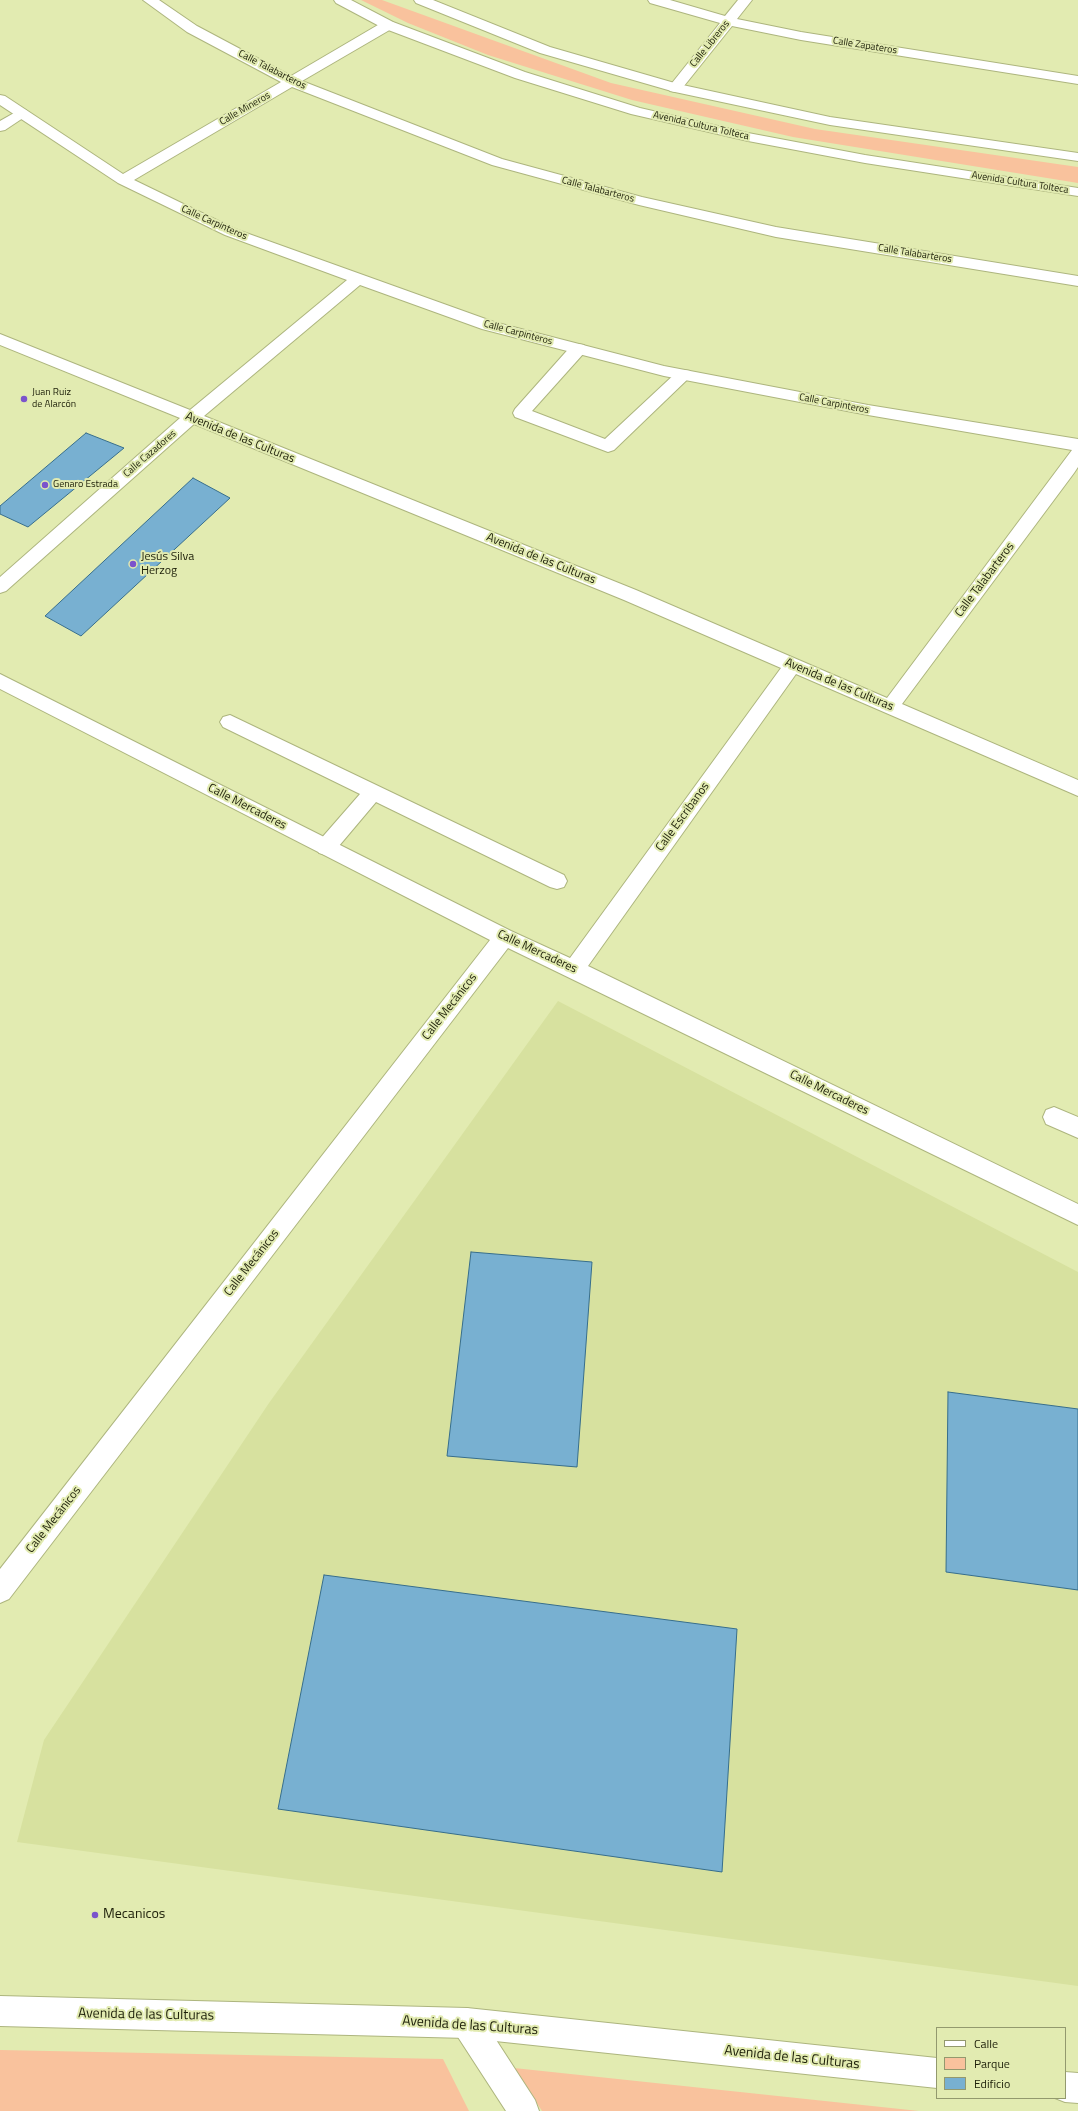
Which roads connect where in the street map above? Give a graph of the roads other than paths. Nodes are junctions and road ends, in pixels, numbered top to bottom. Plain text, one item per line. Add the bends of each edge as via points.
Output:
1 (150, 0) edge
2 (341, 0) edge
3 (421, 0) edge
4 (655, 0) edge
5 (745, 0) edge
6 (729, 21) junction
7 (388, 25) junction
8 (1078, 80) edge
9 (291, 82) junction
10 (675, 88) junction
11 (0, 99) edge
12 (21, 113) junction
13 (0, 127) edge
14 (1078, 157) edge
15 (122, 180) junction
16 (1078, 192) edge
17 (358, 279) junction
18 (1078, 281) edge
19 (0, 339) edge
20 (578, 349) junction
21 (684, 375) junction
22 (191, 418) junction
23 (1078, 445) edge
24 (1078, 453) edge
25 (0, 587) edge
26 (792, 666) junction
27 (0, 681) edge
28 (890, 707) junction
29 (230, 722) dead end
30 (1078, 788) edge
31 (373, 792) junction
32 (326, 847) junction
33 (557, 881) dead end
34 (504, 937) junction
35 (574, 969) junction
36 (1054, 1118) dead end
37 (1078, 1128) edge
38 (1078, 1215) edge
39 (0, 1590) edge
40 (0, 2011) edge
41 (467, 2023) junction
42 (936, 2073) edge
43 (1066, 2087) edge
44 (1078, 2088) edge
45 (524, 2111) edge

1 - 9 street, Calle Talabarteros via 192,29
2 - 7 street, Avenida Cultura Tolteca
3 - 10 street via 545,50
4 - 6 street, Calle Zapateros
5 - 6 street, Calle Libreros
6 - 8 street, Calle Zapateros via 801,36
6 - 10 street, Calle Libreros
7 - 9 street, Calle Mineros
7 - 16 street, Avenida Cultura Tolteca via 520,75 636,111 748,137 865,159
9 - 15 street, Calle Mineros
9 - 18 street, Calle Talabarteros via 497,162 639,201 776,232
10 - 14 street via 830,120
11 - 12 street, Calle Carpinteros
12 - 13 street
12 - 15 street, Calle Carpinteros
15 - 17 street, Calle Carpinteros via 230,232
17 - 20 street, Calle Carpinteros via 488,326
17 - 22 street, Calle Cazadores
19 - 22 street, Avenida de las Culturas
20 - 21 street, Calle Carpinteros
20 - 21 street via 521,413 608,446
21 - 23 street, Calle Carpinteros via 868,410
22 - 25 street, Calle Cazadores
22 - 26 street, Avenida de las Culturas via 630,595
24 - 28 street, Calle Talabarteros
26 - 28 street, Avenida de las Culturas
26 - 35 street, Calle Escribanos
27 - 32 street, Calle Mercaderes
28 - 30 street, Avenida de las Culturas
29 - 31 street
31 - 32 street
31 - 33 street
32 - 34 street, Calle Mercaderes
34 - 35 street, Calle Mercaderes
34 - 39 street, Calle Mecánicos
35 - 38 street, Calle Mercaderes
36 - 37 street
40 - 41 street, Avenida de las Culturas
41 - 42 street, Avenida de las Culturas
41 - 45 street
43 - 44 street

